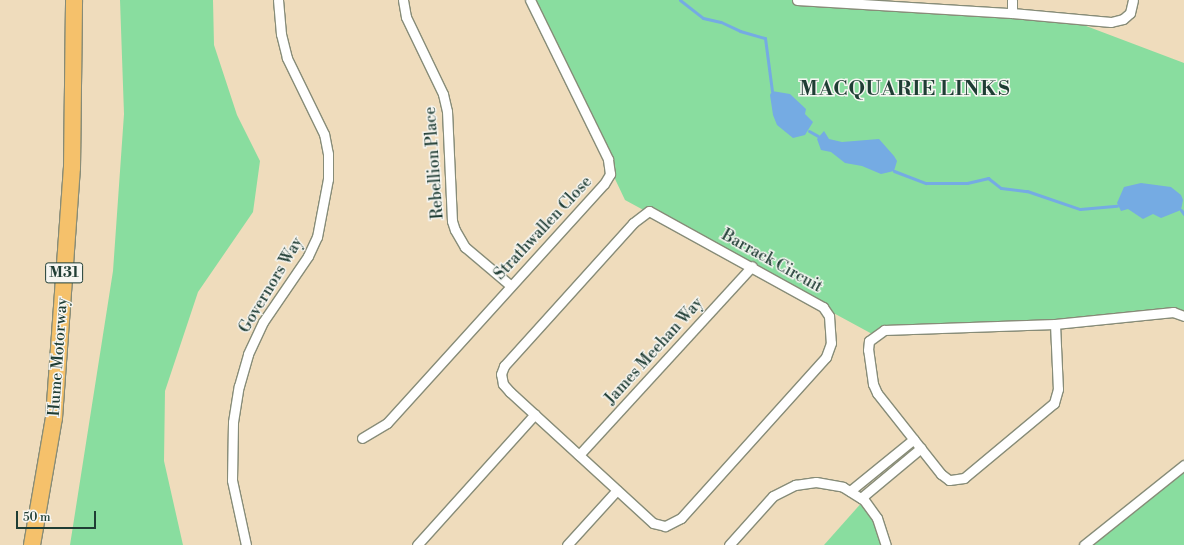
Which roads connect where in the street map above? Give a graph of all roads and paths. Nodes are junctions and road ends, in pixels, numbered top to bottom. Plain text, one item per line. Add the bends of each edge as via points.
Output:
1 (74, 0) edge
2 (278, 0) edge
3 (403, 0) edge
4 (530, 0) edge
5 (797, 0) edge
6 (1012, 0) edge
7 (1133, 0) edge
8 (891, 3) edge
9 (1012, 13) junction
10 (752, 266) junction
11 (510, 285) junction
12 (1184, 316) edge
13 (1055, 324) junction
14 (535, 414) junction
15 (362, 438) dead end
16 (914, 439) junction
17 (921, 448) junction
18 (579, 455) junction
19 (1184, 465) edge
20 (617, 490) junction
21 (850, 491) junction
22 (861, 498) junction
23 (32, 545) edge
24 (246, 545) edge
25 (417, 545) edge
26 (567, 545) edge
27 (729, 545) edge
28 (886, 545) edge
29 (1084, 545) edge

1 - 23 highway, Hume Motorway / M31 via 72,168 54,410
2 - 24 street, Governors Way via 281,34 287,58 324,134 328,154 328,179 317,237 308,256 263,322 248,354 239,386 232,422 232,480
3 - 11 street, Rebellion Place via 406,17 443,94 447,111 452,221 455,230 465,246
4 - 11 street, Strathwallen Close via 608,159 610,174 604,184
5 - 8 street
6 - 9 street
7 - 9 street via 1130,13 1123,19 1111,22
8 - 9 street
10 - 14 street, Barrack Circuit via 656,213 649,211 641,215 502,370 504,386
10 - 18 street, James Meehan Way
10 - 20 street, Barrack Circuit via 827,311 830,343 826,357 675,523 665,526 655,524
11 - 15 street, Strathwallen Close via 387,423
12 - 13 street via 1173,312
13 - 16 street via 884,330 876,334 869,341 868,350 873,384
13 - 17 street via 1058,389 1057,397 1047,411 964,478 949,480
14 - 18 street, Barrack Circuit
14 - 25 street
16 - 17 street
16 - 21 street
17 - 22 street
18 - 20 street, Barrack Circuit
19 - 29 street
20 - 26 street
21 - 22 street
21 - 27 street via 825,482 790,487 766,502
22 - 28 street via 877,518

